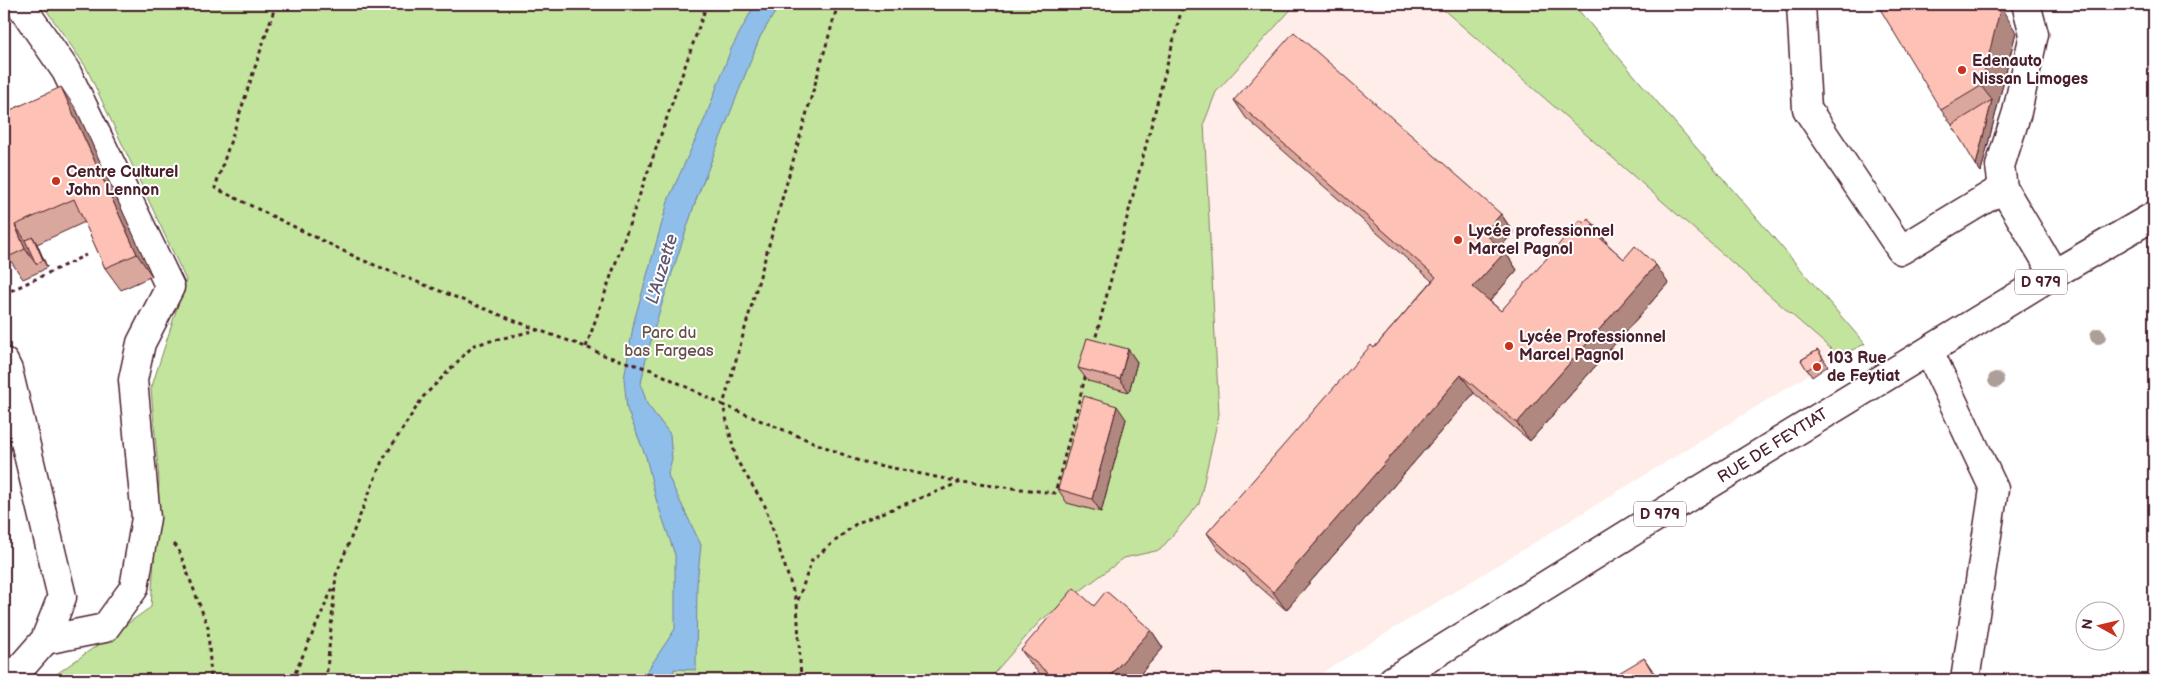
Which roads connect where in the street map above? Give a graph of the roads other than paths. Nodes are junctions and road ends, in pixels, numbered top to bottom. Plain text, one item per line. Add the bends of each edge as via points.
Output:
1 (20, 4) edge
2 (1801, 4) edge
3 (2026, 4) edge
4 (2003, 188) junction
5 (2154, 216) edge
6 (2054, 274) junction
7 (1929, 350) junction
8 (4, 362) edge
9 (45, 640) junction
10 (10, 680) edge
11 (1393, 680) edge
12 (1965, 680) edge

1 - 9 main road via 66,71 170,287 141,343 133,380 146,518 134,588 105,628
2 - 4 main road via 1807,109 1901,250
3 - 4 main road via 2034,34 2017,112 2000,166
4 - 6 main road
5 - 6 main road, RUE DE FEYTIAT / D 979
6 - 7 main road, RUE DE FEYTIAT / D 979
7 - 11 main road, RUE DE FEYTIAT / D 979
7 - 12 main road via 1994,488
8 - 9 main road via 62,597
9 - 10 main road

